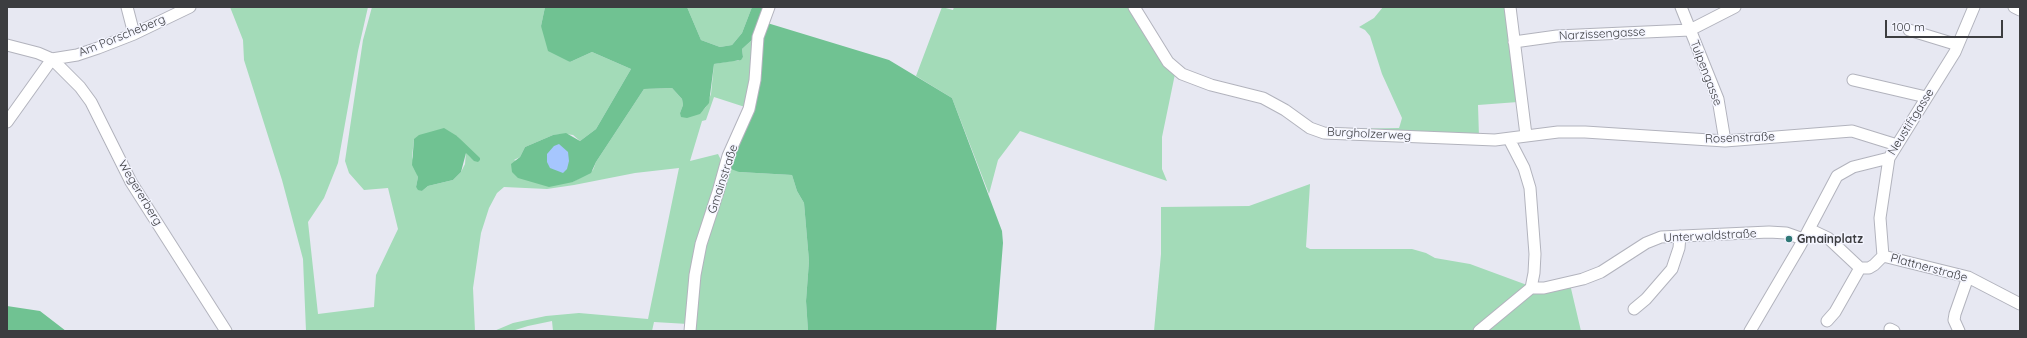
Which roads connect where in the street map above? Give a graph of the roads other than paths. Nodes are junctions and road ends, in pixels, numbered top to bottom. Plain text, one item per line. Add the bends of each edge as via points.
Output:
1 (127, 7) edge
2 (190, 7) edge
3 (769, 7) edge
4 (1134, 7) edge
5 (1510, 7) edge
6 (1681, 7) edge
7 (1735, 7) edge
8 (1974, 7) edge
9 (2014, 7) edge
10 (2020, 10) edge
11 (1690, 30) junction
12 (1909, 30) dead end
13 (134, 34) junction
14 (1514, 42) junction
15 (7, 45) edge
16 (1958, 45) junction
17 (52, 59) junction
18 (1853, 80) dead end
19 (1926, 97) junction
20 (7, 122) edge
21 (1558, 132) joint
22 (1526, 136) junction
23 (1509, 139) junction
24 (1724, 140) junction
25 (1897, 145) junction
26 (1889, 158) junction
27 (1809, 228) junction
28 (1680, 236) junction
29 (1803, 240) junction
30 (1883, 256) junction
31 (1860, 268) junction
32 (1968, 277) junction
33 (1531, 288) junction
34 (2020, 304) edge
35 (1634, 309) dead end
36 (1827, 321) dead end
37 (226, 331) edge
38 (690, 331) edge
39 (1479, 331) edge
40 (1750, 331) edge
41 (1959, 331) edge

1 - 13 street
2 - 13 street, Am Porscheberg
3 - 38 street, Gmainstraße via 758,37 750,109 728,156 701,244 695,275
4 - 23 street, Burgholzerweg via 1168,62 1182,74 1211,86 1262,98 1285,110 1310,128 1324,133
5 - 14 street
6 - 11 street, Tulpengasse
7 - 11 street
8 - 16 street, Neustiftgasse
9 - 10 street
11 - 14 street, Narzissengasse via 1557,36
11 - 24 street, Tulpengasse via 1718,99
12 - 16 street
13 - 17 street, Am Porscheberg via 77,55
14 - 22 street
15 - 17 street
16 - 19 street, Neustiftgasse
17 - 20 street
17 - 37 street, Wegererberg via 91,102 132,182
18 - 19 street
19 - 25 street, Neustiftgasse
21 - 22 street, Burgholzerweg
21 - 24 street, Rosenstraße
22 - 23 street, Burgholzerweg
23 - 33 street via 1524,168 1530,188 1535,259
24 - 25 street, Rosenstraße via 1852,131
25 - 26 street, Neustiftgasse
26 - 27 street, Neustiftgasse via 1853,167 1837,176
26 - 30 street, Plattnerstraße via 1880,218
27 - 29 street, Neustiftgasse
27 - 31 street via 1828,238
28 - 29 street, Unterwaldstraße via 1786,233
28 - 33 street, Unterwaldstraße via 1655,239 1601,272 1583,279 1544,288
28 - 35 street via 1672,269
29 - 40 street, Neustiftgasse
30 - 31 street via 1869,268
30 - 32 street, Plattnerstraße
31 - 36 street via 1836,312
32 - 34 street, Plattnerstraße
32 - 41 street via 1954,320
33 - 39 street

